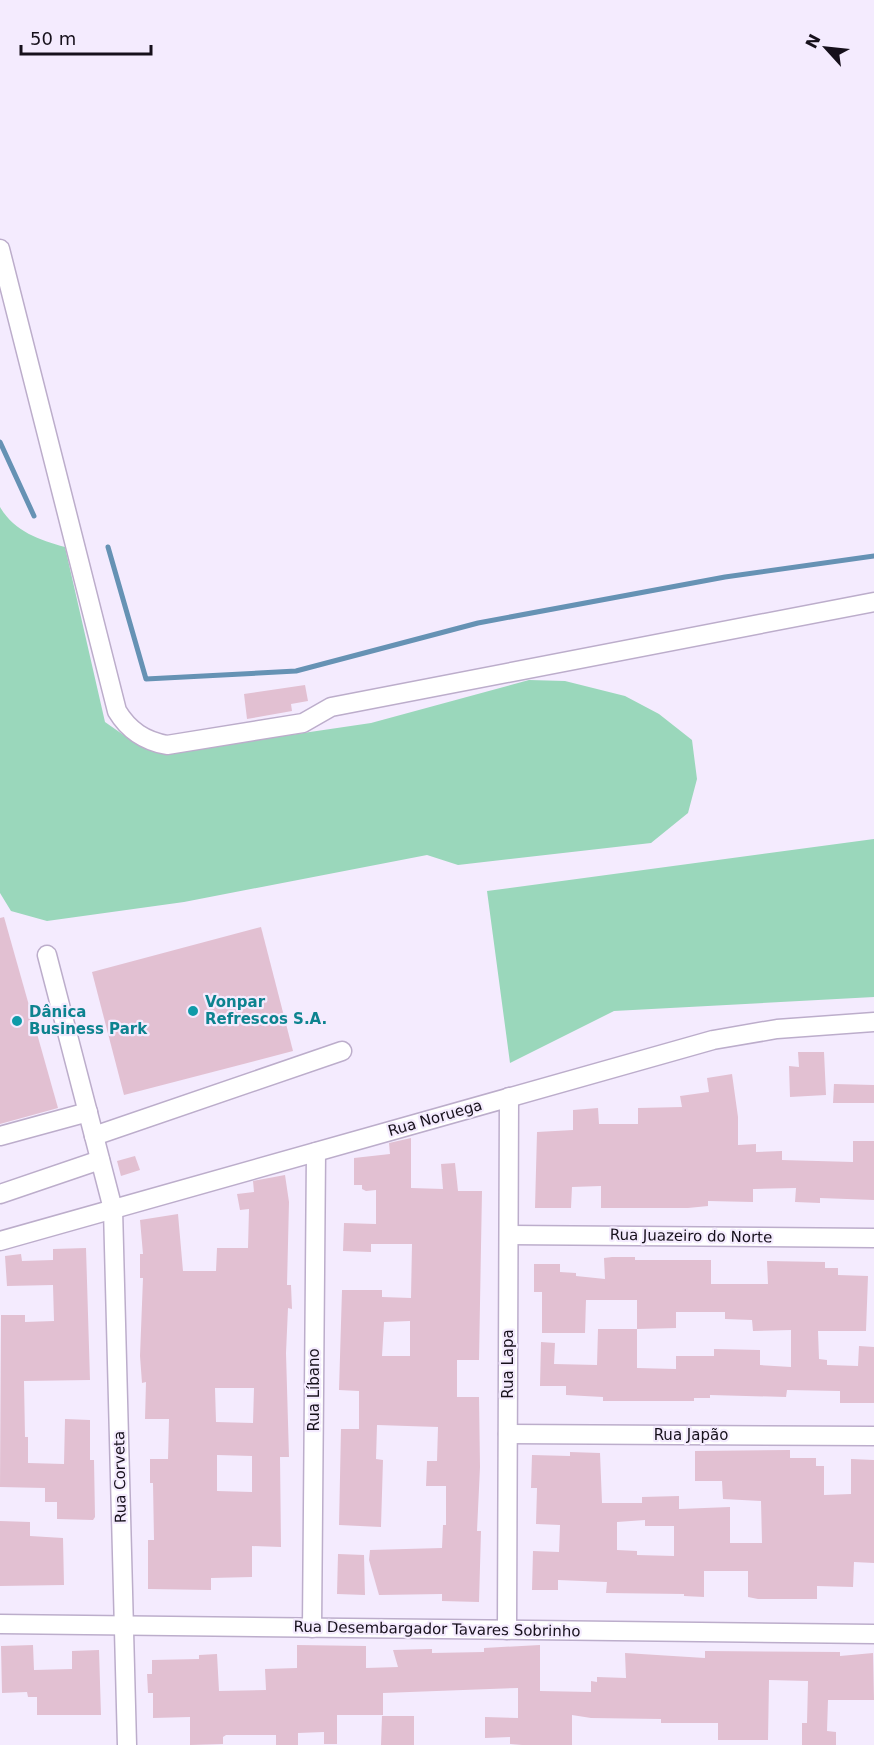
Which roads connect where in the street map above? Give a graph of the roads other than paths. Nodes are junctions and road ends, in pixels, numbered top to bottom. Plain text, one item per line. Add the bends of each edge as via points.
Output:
1 (0, 249) edge
2 (874, 602) edge
3 (47, 955) dead end
4 (874, 1022) edge
5 (342, 1051) dead end
6 (509, 1097) junction
7 (88, 1113) junction
8 (0, 1136) edge
9 (94, 1136) junction
10 (316, 1152) junction
11 (100, 1160) junction
12 (0, 1194) edge
13 (113, 1209) junction
14 (509, 1235) junction
15 (874, 1238) edge
16 (0, 1241) edge
17 (508, 1434) junction
18 (874, 1436) edge
19 (0, 1624) edge
20 (124, 1626) junction
21 (312, 1628) junction
22 (507, 1630) junction
23 (874, 1634) edge
24 (127, 1745) edge

1 - 2 street via 117,711 129,728 146,739 168,745 303,723 331,707
3 - 7 street, Rua Corveta
4 - 6 street, Rua Noruega via 777,1029 713,1040
5 - 9 street
6 - 10 street, Rua Noruega
6 - 14 street, Rua Lapa
7 - 8 street
7 - 9 street, Rua Corveta
9 - 11 street, Rua Corveta
10 - 13 street, Rua Noruega
10 - 21 street, Rua Líbano
11 - 12 street
11 - 13 street, Rua Corveta
13 - 16 street, Rua Noruega
13 - 20 street, Rua Corveta
14 - 15 street, Rua Juazeiro do Norte
14 - 17 street, Rua Lapa
17 - 18 street, Rua Japão
17 - 22 street, Rua Lapa
19 - 20 street, Rua Desembargador Tavares Sobrinho
20 - 21 street, Rua Desembargador Tavares Sobrinho
20 - 24 street, Rua Corveta
21 - 22 street, Rua Desembargador Tavares Sobrinho
22 - 23 street, Rua Desembargador Tavares Sobrinho

